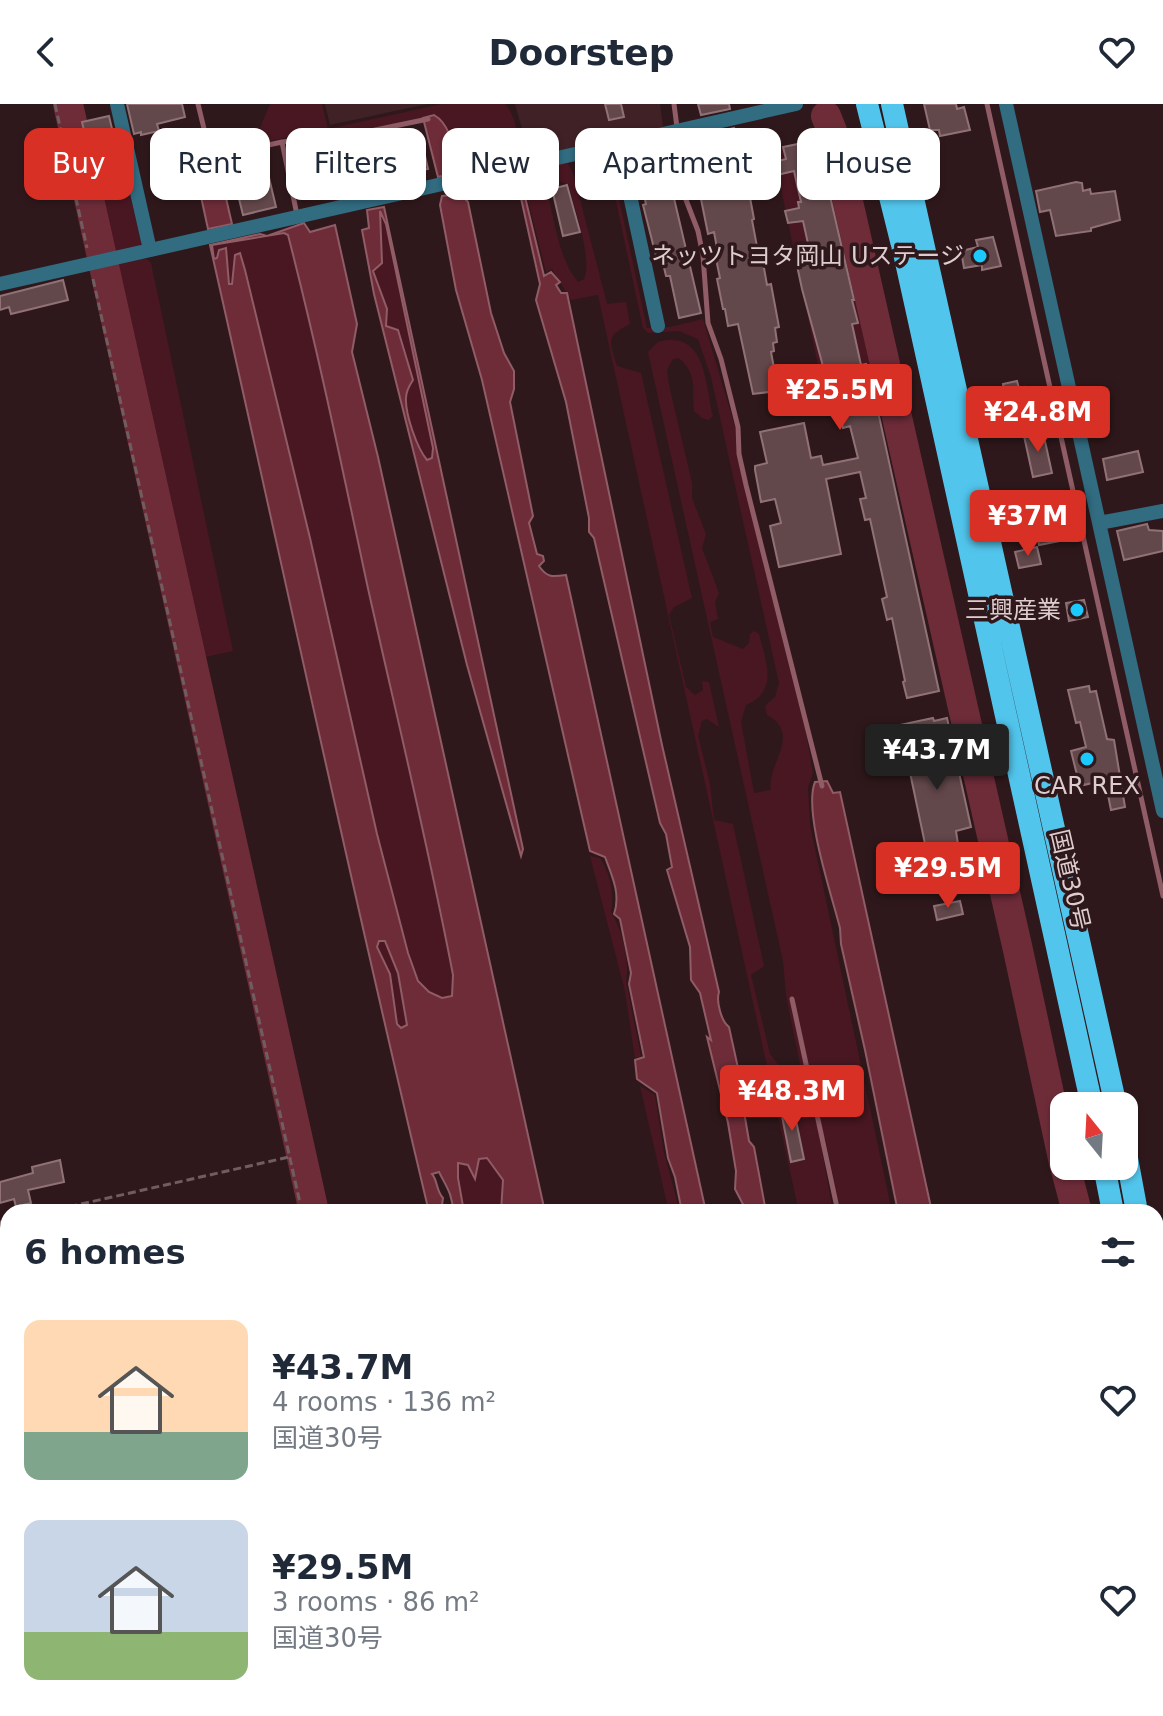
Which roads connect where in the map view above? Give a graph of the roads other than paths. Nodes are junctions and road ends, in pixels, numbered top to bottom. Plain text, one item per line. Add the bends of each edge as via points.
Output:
1 (117, 104) edge
2 (796, 104) edge
3 (867, 104) edge
4 (892, 104) edge
5 (1006, 104) edge
6 (686, 128) edge
7 (575, 154) edge
8 (631, 200) edge
9 (150, 250) junction
10 (0, 284) edge
11 (658, 326) dead end
12 (1163, 511) edge
13 (1099, 523) junction
14 (1163, 811) edge
15 (1089, 1092) edge
16 (1113, 1092) edge
17 (1107, 1180) edge
18 (1131, 1180) edge
19 (1111, 1204) edge
20 (1136, 1204) edge

1 - 9 street
2 - 6 street
3 - 15 highway, 国道30号
4 - 16 highway, 国道30号
5 - 13 street
7 - 9 street
8 - 11 street
9 - 10 street
12 - 13 street
13 - 14 street
17 - 19 highway
18 - 20 highway

